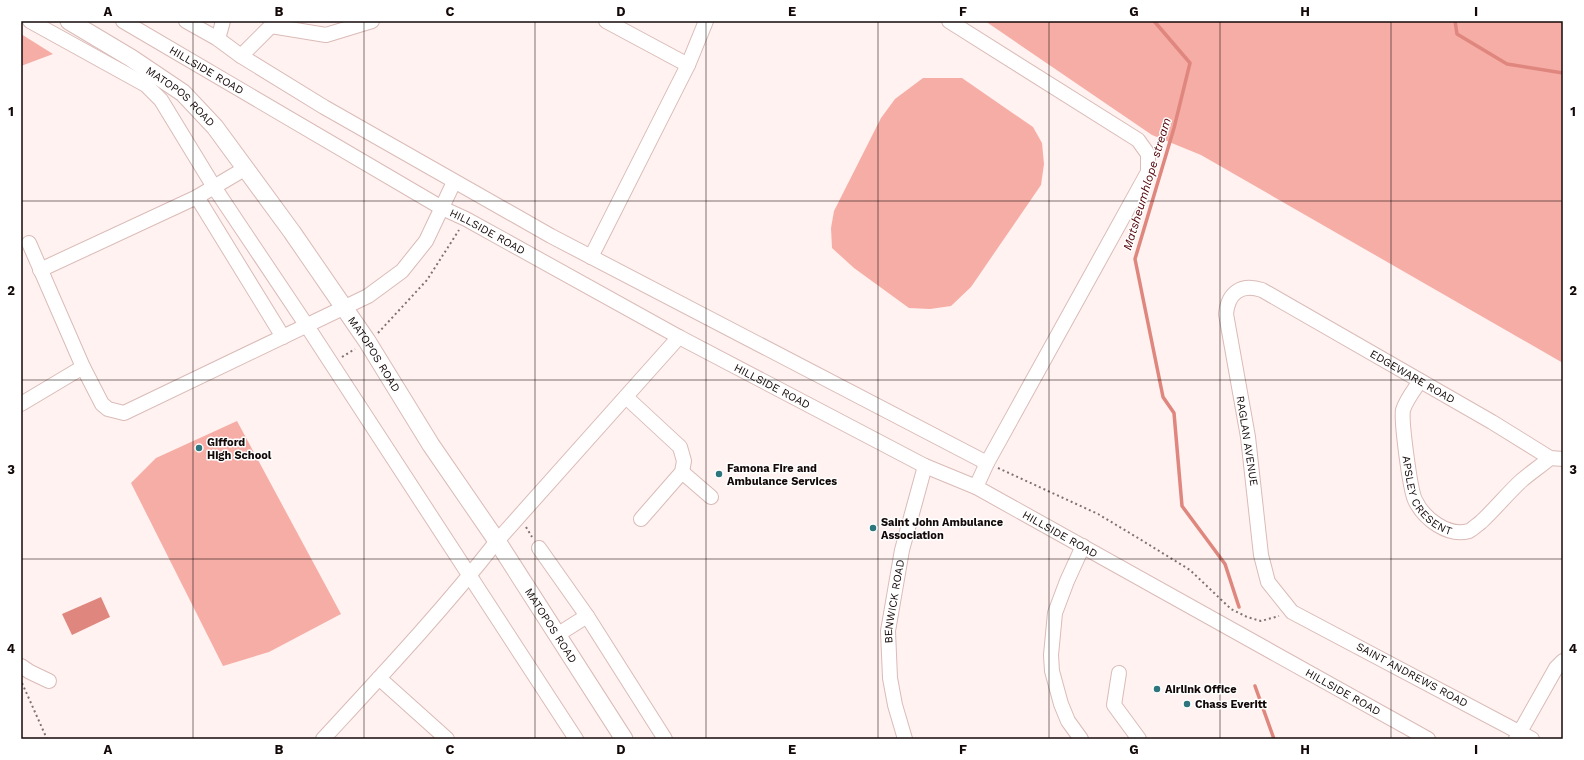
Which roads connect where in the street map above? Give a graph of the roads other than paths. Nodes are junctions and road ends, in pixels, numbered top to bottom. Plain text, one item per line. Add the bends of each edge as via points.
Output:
1 (30, 21) edge
2 (69, 21) edge
3 (123, 21) edge
4 (186, 21) edge
5 (223, 21) edge
6 (372, 21) edge
7 (606, 21) edge
8 (706, 21) edge
9 (949, 21) edge
10 (274, 23) edge
11 (218, 39) junction
12 (241, 56) junction
13 (688, 65) junction
14 (246, 168) junction
15 (454, 182) junction
16 (214, 187) junction
17 (197, 197) junction
18 (442, 208) junction
19 (29, 243) dead end
20 (591, 257) junction
21 (40, 270) junction
22 (1262, 290) joint
23 (344, 308) junction
24 (307, 326) junction
25 (283, 337) junction
26 (679, 337) junction
27 (83, 367) junction
28 (1420, 381) junction
29 (626, 397) junction
30 (21, 404) edge
31 (1557, 458) edge
32 (987, 463) junction
33 (925, 466) junction
34 (682, 472) junction
35 (976, 487) junction
36 (711, 497) dead end
37 (641, 519) dead end
38 (497, 540) junction
39 (1083, 546) junction
40 (539, 548) road end
41 (470, 576) junction
42 (1292, 612) joint
43 (587, 616) junction
44 (557, 636) junction
45 (1563, 661) edge
46 (21, 666) edge
47 (1119, 673) dead end
48 (379, 678) junction
49 (49, 681) dead end
50 (1518, 736) edge
51 (323, 739) edge
52 (447, 739) edge
53 (576, 739) edge
54 (624, 739) edge
55 (665, 739) edge
56 (906, 739) edge
57 (1081, 739) edge
58 (1139, 739) edge
59 (1428, 739) edge
60 (1532, 739) edge

1 - 16 street via 146,85 161,100
2 - 14 main road, MATOPOS ROAD via 183,93 215,127
3 - 18 street, HILLSIDE ROAD
4 - 11 street
5 - 11 street
6 - 10 street via 326,35
7 - 13 street
8 - 13 street
9 - 32 street via 1138,140 1148,154 1148,172
10 - 12 street
11 - 12 street
12 - 15 street
13 - 20 street
14 - 16 street
14 - 23 main road, MATOPOS ROAD
15 - 18 street
15 - 20 street
16 - 17 street
16 - 24 street
17 - 21 street
17 - 25 street
18 - 23 street via 426,241 402,271 368,296
18 - 26 street, HILLSIDE ROAD
19 - 21 street
20 - 32 street
21 - 27 street
22 - 28 street, EDGEWARE ROAD
22 - 42 street, RAGLAN AVENUE via 1252,287 1241,289 1227,303 1226,314 1248,437 1261,555 1268,582
23 - 24 street
23 - 38 main road, MATOPOS ROAD via 431,445
24 - 25 street
24 - 41 street
25 - 27 street via 124,413 108,409 102,404
26 - 29 street
26 - 33 street, HILLSIDE ROAD
27 - 30 street
28 - 31 street, EDGEWARE ROAD
28 - 31 street, APSLEY CRESENT via 1403,409 1402,421 1409,468 1415,499 1433,521 1446,529 1458,533 1471,530 1522,481
29 - 34 street via 680,447 684,461
29 - 38 street
32 - 35 street
33 - 35 street, HILLSIDE ROAD
33 - 56 street, BENWICK ROAD via 902,550 888,631 890,678 895,705
34 - 36 street
34 - 37 street
35 - 39 street, HILLSIDE ROAD
38 - 41 street
38 - 44 main road, MATOPOS ROAD
39 - 57 street via 1066,581 1055,613 1051,655 1052,671 1068,721
39 - 59 street, HILLSIDE ROAD
40 - 43 street
41 - 48 street
41 - 53 street
42 - 50 street, SAINT ANDREWS ROAD
43 - 44 street
43 - 55 street
44 - 54 main road, MATOPOS ROAD
45 - 50 street via 1556,668
46 - 49 street
47 - 58 street via 1114,705
48 - 51 street
48 - 52 street
50 - 60 street, SAINT ANDREWS ROAD

